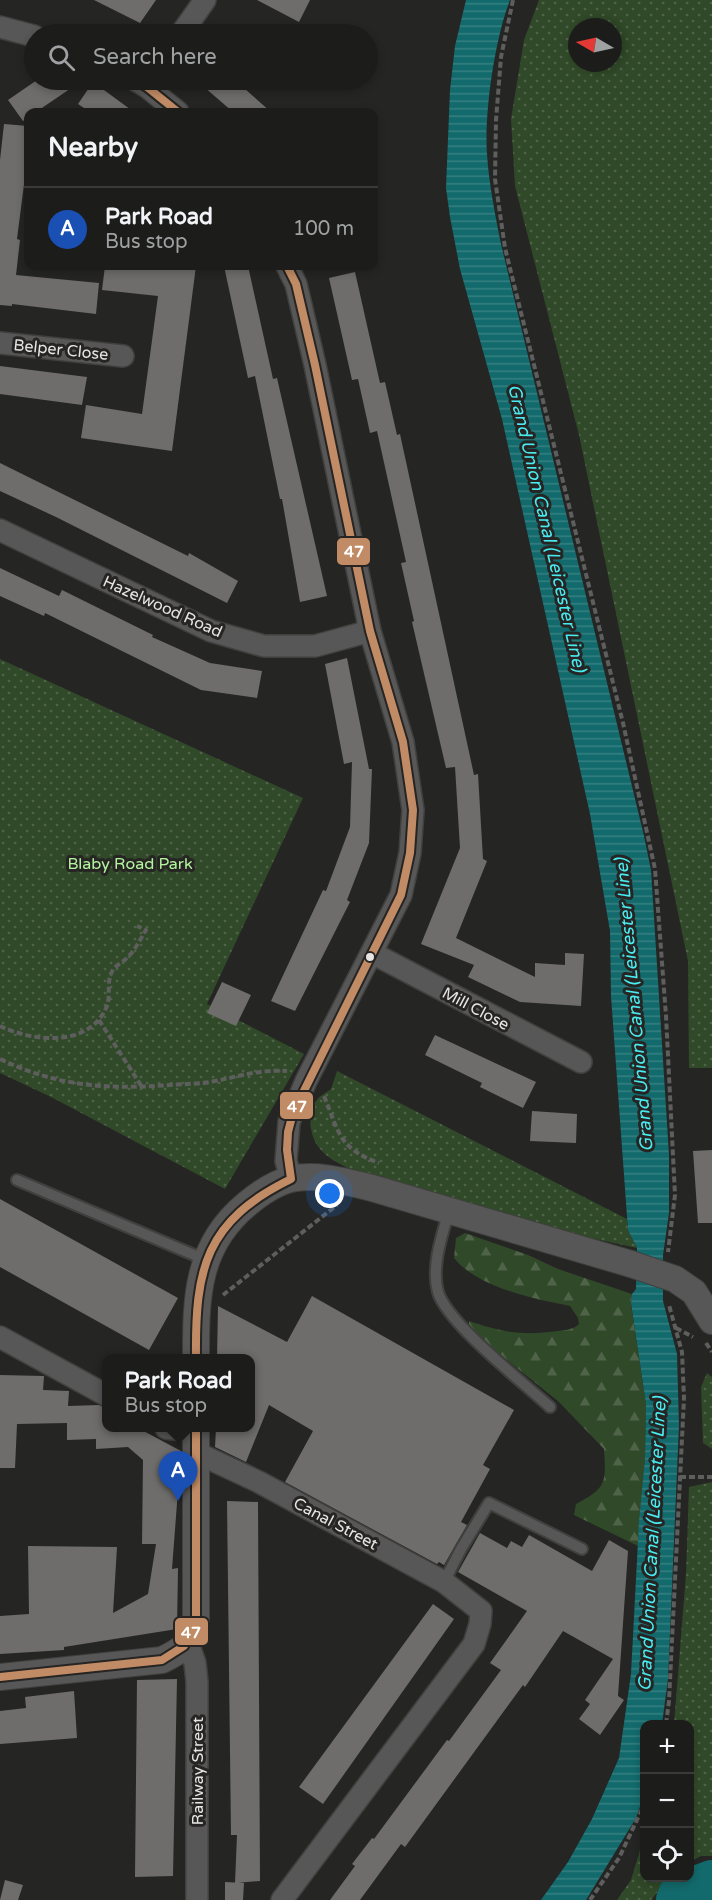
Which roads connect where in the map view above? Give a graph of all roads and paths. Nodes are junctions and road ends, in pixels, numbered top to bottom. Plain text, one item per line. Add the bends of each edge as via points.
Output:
1 (206, 0) edge
2 (513, 0) edge
3 (188, 24) edge
4 (0, 27) edge
5 (24, 33) edge
6 (154, 90) edge
7 (174, 108) edge
8 (289, 270) edge
9 (0, 343) edge
10 (123, 356) dead end
11 (0, 530) edge
12 (370, 631) junction
13 (137, 926) dead end
14 (372, 953) junction
15 (99, 1020) junction
16 (0, 1026) edge
17 (0, 1059) edge
18 (580, 1062) dead end
19 (306, 1081) junction
20 (142, 1088) junction
21 (291, 1179) junction
22 (17, 1180) dead end
23 (344, 1200) dead end
24 (449, 1210) junction
25 (668, 1254) dead end
26 (206, 1260) junction
27 (672, 1287) junction
28 (196, 1315) junction
29 (712, 1321) edge
30 (0, 1337) edge
31 (196, 1354) edge
32 (102, 1393) edge
33 (550, 1407) dead end
34 (179, 1432) edge
35 (196, 1437) edge
36 (681, 1477) junction
37 (712, 1477) edge
38 (582, 1549) dead end
39 (444, 1582) junction
40 (188, 1643) junction
41 (0, 1677) edge
42 (667, 1720) edge
43 (640, 1815) edge
44 (197, 1900) edge
45 (282, 1900) edge
46 (590, 1900) edge

1 - 3 street
2 - 25 path via 501,57 495,179 505,248 655,869 675,1195
4 - 5 street
6 - 7 street
8 - 12 street via 296,284 315,365
9 - 10 street, Belper Close
11 - 12 street, Hazelwood Road via 211,631 264,646 315,646
12 - 14 street via 403,742 413,810 401,895
13 - 15 path via 146,930 136,948 113,970 109,1000
14 - 18 street, Mill Close
14 - 19 street
15 - 16 path via 61,1038 24,1036
15 - 20 path
17 - 20 path via 50,1079 98,1088
19 - 20 path via 287,1071 268,1070 210,1082
19 - 21 street via 289,1122 286,1161
21 - 24 street via 329,1179
21 - 26 street via 257,1195 238,1211 218,1236
22 - 26 lane
23 - 28 path
24 - 27 street, bridge via 631,1264
24 - 33 lane via 436,1276 444,1306
26 - 28 street
27 - 29 street via 694,1292
27 - 36 path via 669,1305 682,1352
28 - 31 street
30 - 32 street
34 - 35 street, Canal Street
35 - 39 street, Canal Street via 259,1482
35 - 40 street via 196,1623
36 - 37 path
36 - 42 path
38 - 39 lane via 489,1503
39 - 45 street, Canal Street via 481,1611 474,1644
40 - 41 street via 162,1660
40 - 44 street, Railway Street via 197,1682
43 - 46 path via 619,1858

